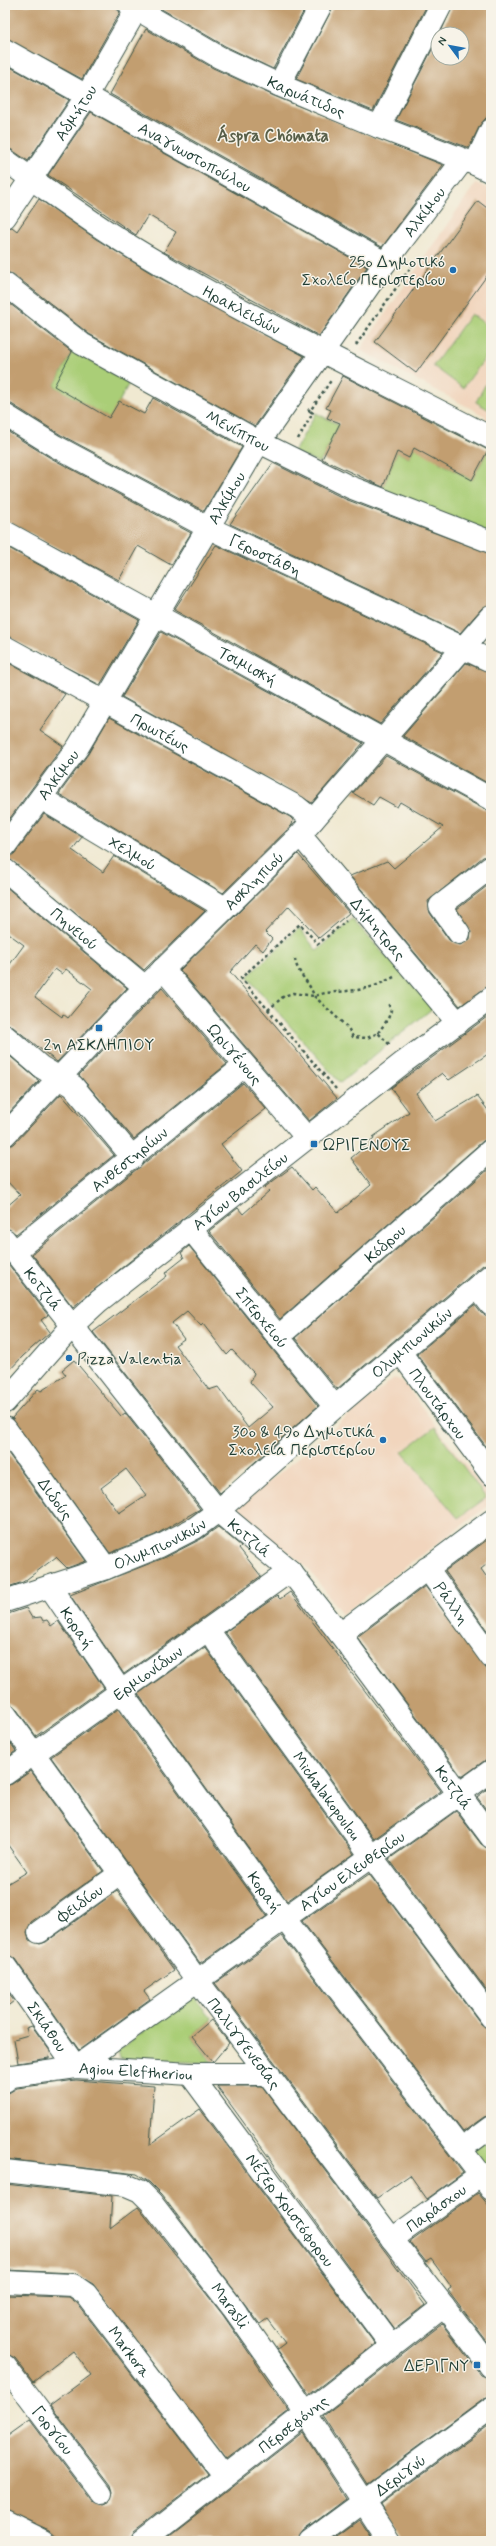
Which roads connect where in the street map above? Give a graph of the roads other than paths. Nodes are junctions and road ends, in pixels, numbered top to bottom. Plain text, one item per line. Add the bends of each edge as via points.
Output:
1 (321, 5) edge
2 (441, 5) edge
3 (135, 6) edge
4 (5, 50) edge
5 (279, 85) junction
6 (86, 97) junction
7 (379, 127) junction
8 (491, 130) edge
9 (5, 160) edge
10 (476, 165) edge
11 (32, 179) junction
12 (5, 217) edge
13 (385, 263) junction
14 (5, 284) edge
15 (321, 353) junction
16 (5, 415) edge
17 (491, 438) edge
18 (259, 442) junction
19 (207, 527) junction
20 (5, 532) edge
21 (491, 542) edge
22 (154, 616) junction
23 (491, 616) edge
24 (5, 647) edge
25 (463, 648) junction
26 (491, 661) edge
27 (106, 702) junction
28 (384, 740) junction
29 (41, 798) junction
30 (491, 799) edge
31 (307, 827) junction
32 (5, 846) edge
33 (491, 867) edge
34 (5, 870) edge
35 (225, 908) junction
36 (459, 933) dead end
37 (163, 969) junction
38 (145, 987) junction
39 (491, 998) edge
40 (458, 1022) junction
41 (5, 1036) edge
42 (244, 1066) junction
43 (60, 1078) junction
44 (5, 1135) edge
45 (307, 1138) junction
46 (491, 1150) edge
47 (133, 1158) junction
48 (190, 1228) junction
49 (10, 1246) edge
50 (484, 1281) edge
51 (491, 1305) edge
52 (73, 1325) junction
53 (278, 1337) junction
54 (400, 1352) junction
55 (5, 1402) edge
56 (335, 1407) junction
57 (5, 1428) edge
58 (491, 1474) edge
59 (218, 1511) junction
60 (491, 1520) edge
61 (106, 1568) junction
62 (427, 1568) junction
63 (290, 1571) junction
64 (50, 1587) junction
65 (5, 1601) edge
66 (208, 1630) junction
67 (340, 1634) junction
68 (491, 1657) edge
69 (120, 1690) junction
70 (5, 1714) edge
71 (32, 1754) junction
72 (491, 1771) edge
73 (5, 1774) edge
74 (459, 1794) junction
75 (491, 1837) edge
76 (371, 1856) junction
77 (121, 1873) junction
78 (284, 1918) junction
79 (39, 1932) dead end
80 (5, 1966) edge
81 (197, 1980) junction
82 (491, 2017) edge
83 (76, 2067) junction
84 (7, 2074) edge
85 (190, 2074) junction
86 (270, 2074) junction
87 (491, 2127) edge
88 (472, 2141) dead end
89 (5, 2171) edge
90 (485, 2182) edge
91 (392, 2239) junction
92 (5, 2282) edge
93 (444, 2306) junction
94 (391, 2345) junction
95 (5, 2366) edge
96 (491, 2366) edge
97 (491, 2408) edge
98 (304, 2413) junction
99 (225, 2476) junction
100 (101, 2493) dead end
101 (363, 2502) junction
102 (13, 2531) edge
103 (43, 2541) edge
104 (142, 2541) edge
105 (310, 2541) edge
106 (389, 2541) edge

1 - 5 street
2 - 7 street
3 - 5 street, Καρυάτιδος via 219,57
3 - 6 street, Αδμήτου
4 - 6 street, Αναγνωστοπούλου
5 - 7 street, Καρυάτιδος
6 - 11 street, Αδμήτου
6 - 13 street, Αναγνωστοπούλου
7 - 10 street, Καρυάτιδος
8 - 10 street, Αλκίμου
9 - 11 street, Ηρακλειδών
10 - 13 street, Αλκίμου
11 - 12 street, Αδμήτου
11 - 15 street, Ηρακλειδών via 116,238
13 - 15 street, Αλκίμου
14 - 18 street, Μενίππου via 82,344
15 - 17 street, Ηρακλειδών
15 - 18 street, Αλκίμου
16 - 19 street, Γεροστάθη via 55,446
18 - 19 street, Αλκίμου
18 - 21 street, Μενίππου via 356,490
19 - 22 street, Αλκίμου
19 - 25 street, Γεροστάθη
20 - 22 street, Τσιμισκή
22 - 27 street, Αλκίμου
22 - 28 street, Τσιμισκή
23 - 25 street, Ασκληπιού
24 - 27 street, Πρωτέως
25 - 26 street, Γεροστάθη
25 - 28 street, Ασκληπιού
27 - 29 street, Αλκίμου via 78,747
27 - 31 street, Πρωτέως via 297,808
28 - 30 street, Τσιμισκή
28 - 31 street, Ασκληπιού
29 - 32 street, Αλκίμου
29 - 35 street, Χελμού
31 - 35 street, Ασκληπιού
31 - 40 street, Δήμητρας via 361,907
33 - 36 street via 440,906
34 - 38 street, Πηνειού
35 - 37 street, Ασκληπιού
37 - 38 street, Ασκληπιού
37 - 42 street, Ωριγένους
38 - 43 street, Ασκληπιού
39 - 40 street, Αγίου Βασιλείου
40 - 45 street, Αγίου Βασιλείου
41 - 43 street via 41,1067
42 - 45 street, Ωριγένους
42 - 47 street, Ανθεστηρίων
43 - 44 street, Ασκληπιού
43 - 47 street via 73,1086
45 - 48 street, Αγίου Βασιλείου
46 - 53 street, Κόδρου
47 - 49 street, Ανθεστηρίων
48 - 52 street, Αγίου Βασιλείου
48 - 53 street, Σπερχειού
49 - 52 street, Κοτζιά
50 - 51 street
50 - 54 street, Ολυμπιονικών
52 - 55 street, Αγίου Βασιλείου
52 - 59 street, Κοτζιά
53 - 56 street, Σπερχειού
54 - 56 street, Ολυμπιονικών
54 - 58 street, Πλουτάρχου
56 - 59 street, Ολυμπιονικών
57 - 61 street, Διδούς
59 - 61 street, Ολυμπιονικών via 195,1528 160,1546
59 - 63 street, Κοτζιά
60 - 62 street
61 - 64 street, Ολυμπιονικών
62 - 67 street
62 - 68 street, Ράλλη
63 - 66 street, Ερμιονίδων
63 - 67 street, Κοτζιά
64 - 65 street, Ολυμπιονικών
64 - 69 street, Κοραή
66 - 69 street, Ερμιονίδων
66 - 76 street, Michalakopoulou
67 - 74 street, Κοτζιά
69 - 71 street, Ερμιονίδων
69 - 78 street, Κοραή
70 - 71 street, Παλιγγενεσίας
71 - 73 street, Ερμιονίδων
71 - 77 street, Παλιγγενεσίας
72 - 74 street, Αγίου Ελευθερίου
74 - 75 street, Κοτζιά
74 - 76 street, Αγίου Ελευθερίου
76 - 78 street, Αγίου Ελευθερίου
76 - 82 street, Michalakopoulou
77 - 79 street, Φειδίου
77 - 81 street, Παλιγγενεσίας
78 - 81 street, Αγίου Ελευθερίου
78 - 90 street, Κοραή
80 - 83 street, Σκιάθου
81 - 83 street, Αγίου Ελευθερίου
81 - 86 street, Παλιγγενεσίας
83 - 84 street, Agiou Eleftheriou
83 - 85 street, Agiou Eleftheriou
85 - 86 street, Agiou Eleftheriou
85 - 94 street, Nέζερ Χριστόφορου
86 - 91 street, Παλιγγενεσίας
87 - 88 street
89 - 98 street, Marasli via 126,2185 140,2191 233,2308
90 - 91 street, Παράσχου
91 - 93 street, Παλιγγενεσίας
92 - 99 street, Markora via 73,2285 86,2294
93 - 94 street, Περσεφόνης
93 - 96 street, Παλιγγενεσίας
94 - 98 street, Περσεφόνης
95 - 100 street, Γοργίου
97 - 101 street, Δεριγνύ
98 - 99 street, Περσεφόνης
98 - 101 street, Marasli
99 - 104 street, Περσεφόνης
101 - 105 street, Δεριγνύ
101 - 106 street, Marasli
102 - 103 street

